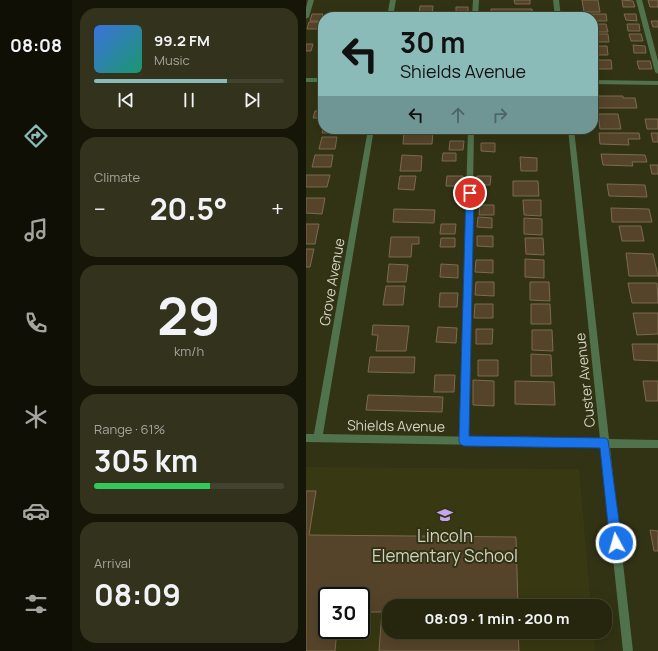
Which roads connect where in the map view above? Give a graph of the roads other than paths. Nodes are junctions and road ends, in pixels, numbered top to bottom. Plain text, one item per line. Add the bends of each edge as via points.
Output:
1 (311, 0) edge
2 (393, 0) edge
3 (476, 0) edge
4 (556, 0) edge
5 (639, 0) edge
6 (391, 12) edge
7 (475, 12) edge
8 (557, 12) edge
9 (306, 17) edge
10 (658, 72) edge
11 (306, 80) edge
12 (318, 80) edge
13 (598, 82) edge
14 (658, 83) edge
15 (370, 134) edge
16 (472, 134) edge
17 (572, 134) edge
18 (306, 438) edge
19 (318, 438) junction
20 (464, 441) junction
21 (605, 443) junction
22 (658, 444) edge
23 (628, 651) edge

1 - 9 street
2 - 6 street
3 - 7 street
4 - 8 street
5 - 10 street
11 - 12 street
13 - 14 street
15 - 19 street, Grove Avenue
16 - 20 street
17 - 21 street, Custer Avenue
18 - 19 street, Shields Avenue
19 - 20 street, Shields Avenue
20 - 21 street, Shields Avenue
21 - 22 street, Shields Avenue
21 - 23 street, Custer Avenue

